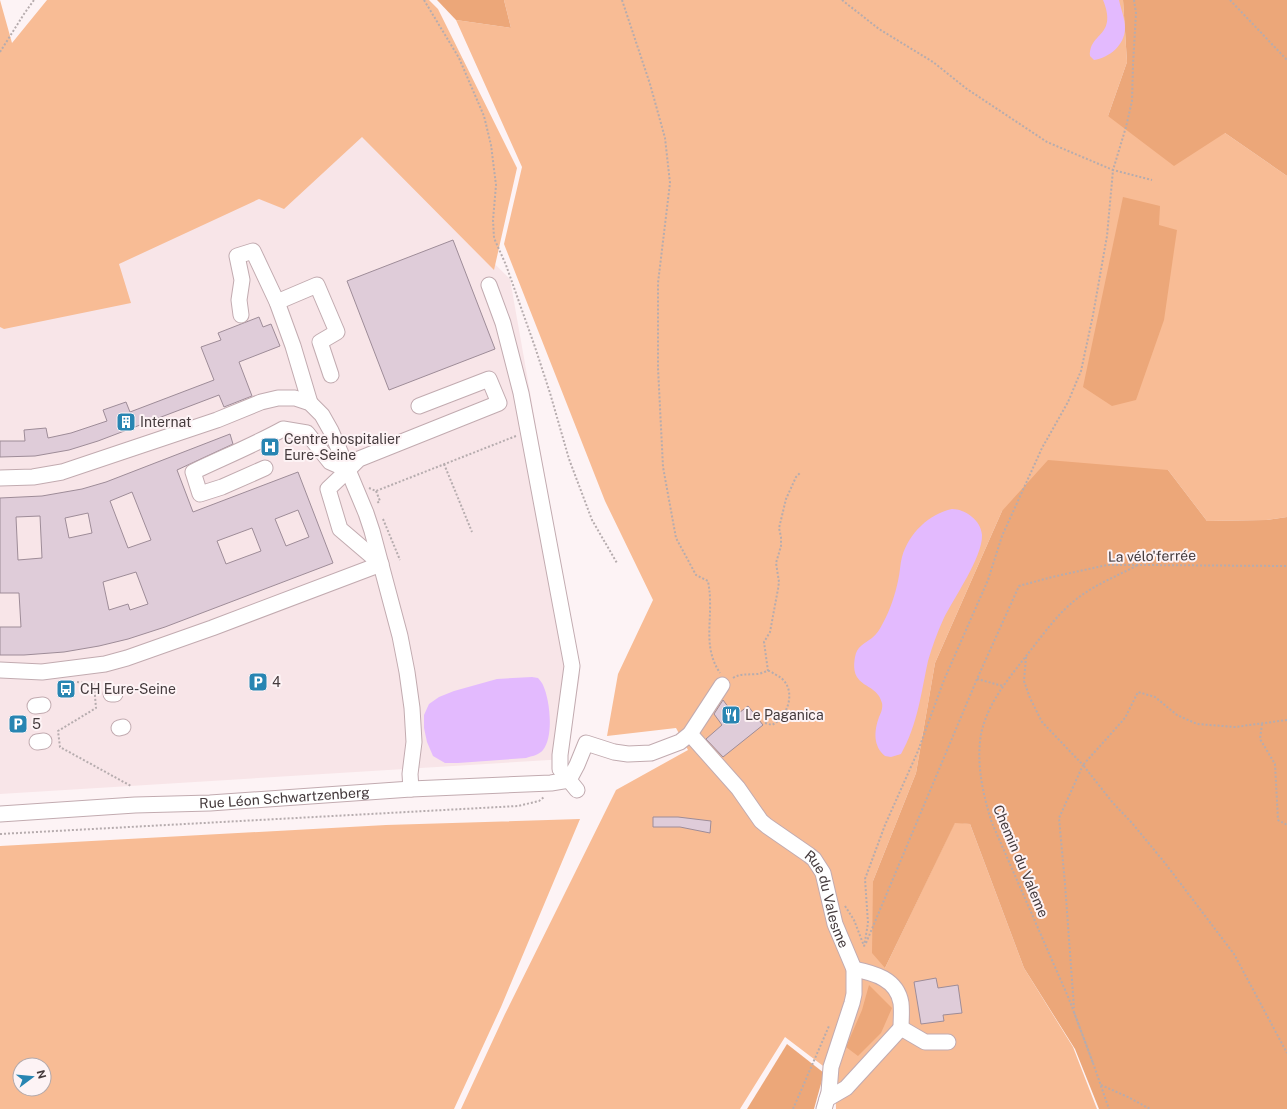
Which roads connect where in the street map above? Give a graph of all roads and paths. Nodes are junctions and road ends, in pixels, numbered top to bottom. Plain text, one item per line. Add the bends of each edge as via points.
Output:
1 (34, 0) edge
2 (424, 0) edge
3 (622, 0) edge
4 (842, 0) edge
5 (1134, 0) edge
6 (1230, 0) edge
7 (0, 52) edge
8 (1287, 60) edge
9 (1112, 170) junction
10 (1152, 180) dead end
11 (489, 285) dead end
12 (277, 302) junction
13 (241, 315) dead end
14 (332, 375) dead end
15 (310, 403) junction
16 (419, 406) dead end
17 (517, 435) dead end
18 (444, 464) junction
19 (265, 468) dead end
20 (348, 470) junction
21 (801, 472) dead end
22 (0, 478) edge
23 (355, 487) junction
24 (376, 491) junction
25 (378, 508) dead end
26 (381, 514) dead end
27 (472, 532) dead end
28 (400, 560) dead end
29 (616, 563) dead end
30 (381, 564) junction
31 (1140, 564) junction
32 (1287, 566) edge
33 (1026, 656) junction
34 (0, 670) edge
35 (768, 671) junction
36 (977, 679) junction
37 (74, 682) dead end
38 (722, 684) junction
39 (1003, 686) junction
40 (1287, 720) edge
41 (765, 723) dead end
42 (1262, 724) junction
43 (690, 734) junction
44 (1083, 765) junction
45 (551, 783) junction
46 (573, 785) junction
47 (131, 786) dead end
48 (411, 789) junction
49 (0, 814) edge
50 (1287, 825) edge
51 (0, 834) edge
52 (844, 904) dead end
53 (864, 947) junction
54 (854, 970) junction
55 (1074, 1012) junction
56 (829, 1025) dead end
57 (901, 1028) junction
58 (948, 1042) dead end
59 (1287, 1053) edge
60 (1101, 1085) junction
61 (826, 1104) edge
62 (793, 1109) edge
63 (1110, 1109) edge
64 (1150, 1109) edge

1 - 7 path
2 - 29 path via 459,58 484,116 496,185 494,238 535,347 569,459 592,520
3 - 38 path via 665,138 670,183 658,284 658,368 663,467 676,538 696,575 708,581 709,645
4 - 9 path via 879,29 934,62 967,89 1047,142
5 - 9 path via 1136,13 1132,102
6 - 8 path
9 - 10 path
9 - 53 path via 1107,236 1081,371 1002,536 988,580 885,825 865,879 868,923
11 - 46 street via 504,323 521,393 572,666 560,769
12 - 13 street via 253,252 237,256 242,280 239,300
12 - 14 street via 317,285 337,332 320,342
12 - 15 street
15 - 20 street via 322,415
15 - 22 street via 295,398 261,402 217,420 62,472 33,477
16 - 20 street via 489,379 499,403 363,454
17 - 18 path
18 - 24 path
18 - 27 path
19 - 20 street via 200,494 193,472 283,429 307,433 330,462
20 - 23 street
20 - 30 street via 328,489 340,529
21 - 35 path via 786,499 779,528 781,546 776,563 778,589 770,632 764,642
23 - 24 path via 363,485
23 - 30 street via 366,513
24 - 25 path via 380,501 377,503
26 - 28 path
30 - 34 street via 127,658 104,664 42,672
30 - 48 street via 412,708 414,742
31 - 32 path, La vélo'ferrée
31 - 33 path, Chemin du Valeme via 1096,585 1070,604 1057,616
31 - 36 path, La vélo'ferrée via 1108,565 1052,576 1019,586
33 - 39 path, Chemin du Valeme
33 - 44 path via 1024,681 1042,722
35 - 38 path via 737,675
35 - 41 path via 781,676 790,693 784,714 778,722 772,725
36 - 39 path
36 - 53 path
37 - 47 path via 94,684 96,708 58,731 60,747
38 - 43 street
39 - 55 path, Chemin du Valeme via 990,709 982,733 979,758 985,800 996,836
40 - 42 path
42 - 44 path via 1235,727 1197,724 1177,715 1155,697 1138,692 1125,718
42 - 50 path via 1260,739 1275,764 1278,820
43 - 46 street via 680,742 651,753 615,754 586,744
43 - 54 street, Rue du Valesme via 738,788 762,821 809,855 819,866 835,924
44 - 55 path via 1059,818
44 - 59 path via 1112,803 1165,863 1234,954
45 - 46 street, Rue Léon Schwartzenberg
45 - 48 street, Rue Léon Schwartzenberg
45 - 51 path via 550,794 539,801 518,806
48 - 49 street, Rue Léon Schwartzenberg
52 - 53 path via 854,920
53 - 54 path
54 - 57 street via 889,980 897,990 901,1002
54 - 61 street, Rue du Valesme via 854,994 831,1067
55 - 55 path, Chemin du Valeme via 1091,1055 1093,1063 1079,1024
55 - 60 path, Chemin du Valeme
56 - 62 path
57 - 58 street via 925,1042
57 - 61 street via 846,1088
60 - 63 path, Chemin du Valeme
60 - 64 path

